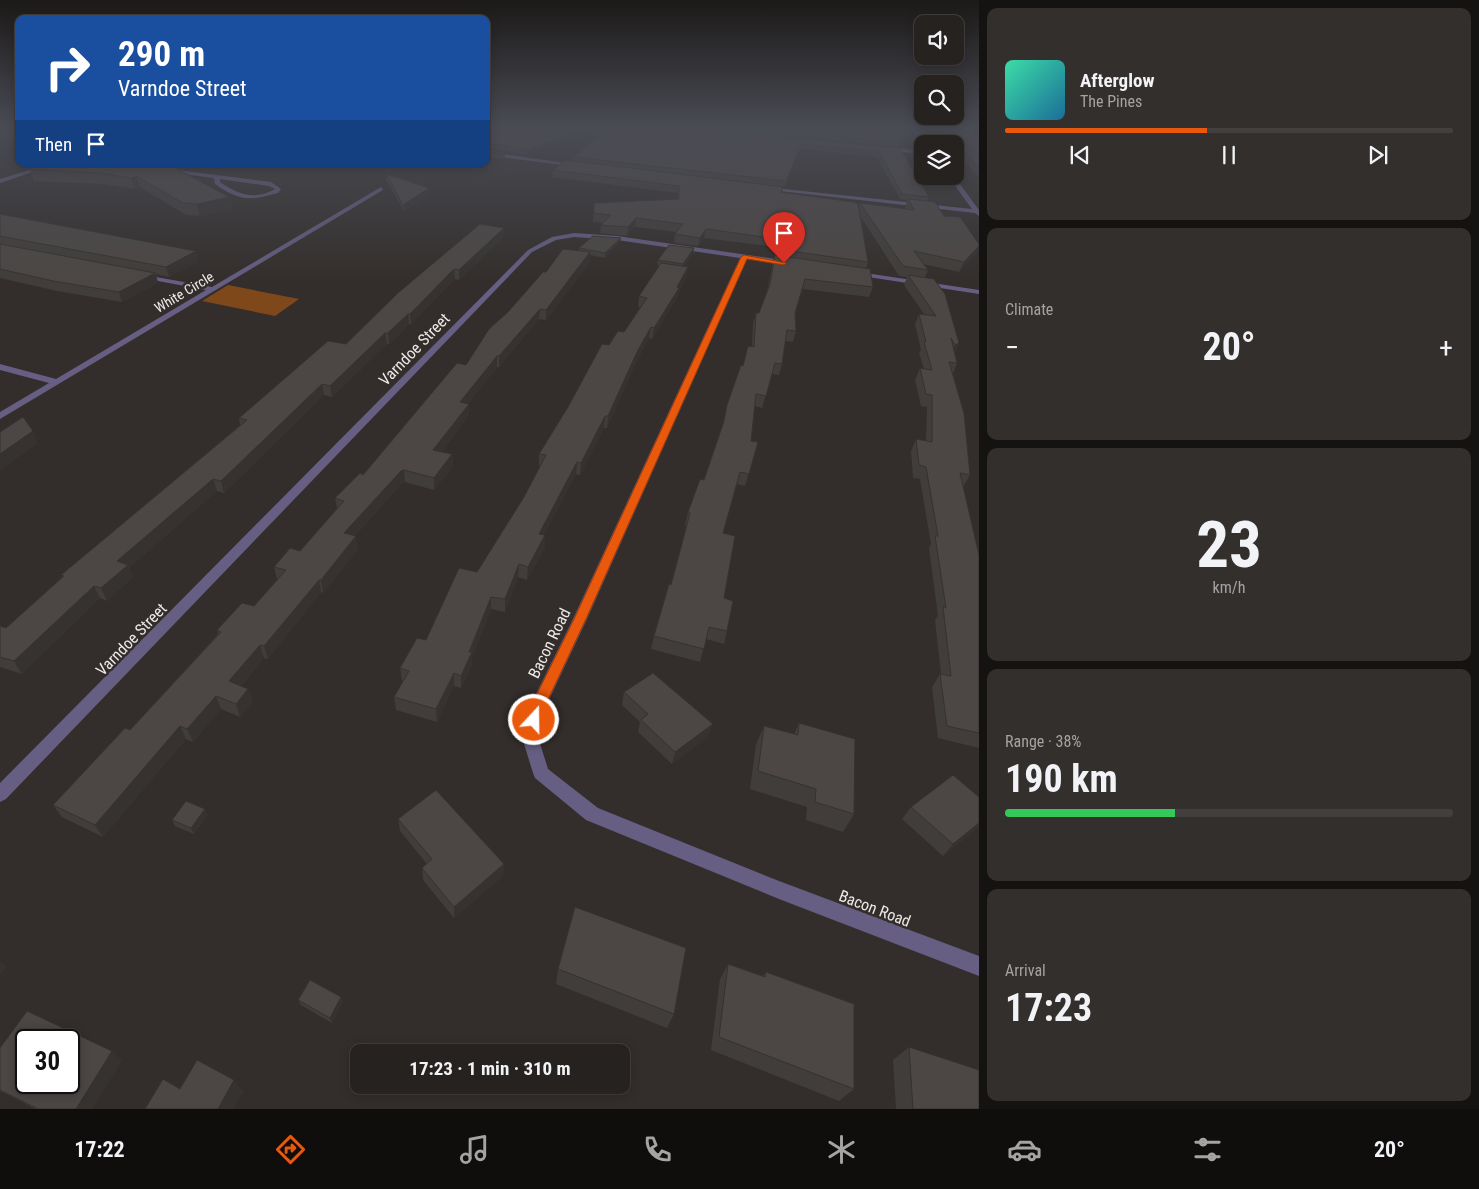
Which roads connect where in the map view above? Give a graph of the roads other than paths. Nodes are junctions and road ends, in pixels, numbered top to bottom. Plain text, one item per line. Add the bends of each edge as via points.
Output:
1 (217, 180) edge
2 (233, 180) edge
3 (958, 185) edge
4 (760, 188) edge
5 (381, 189) dead end
6 (978, 213) edge
7 (744, 257) junction
8 (803, 266) edge
9 (842, 271) edge
10 (136, 274) edge
11 (213, 289) junction
12 (979, 292) edge
13 (0, 366) edge
14 (57, 382) junction
15 (0, 416) edge
16 (0, 794) edge
17 (979, 966) edge

1 - 2 street via 234,195 244,198 278,189 271,184
3 - 6 street
4 - 6 street
5 - 11 street, White Circle
7 - 8 street, Varndoe Street
7 - 16 street, Varndoe Street via 617,238 574,235 554,238 530,251
7 - 17 street, Bacon Road via 538,706 529,734 541,773 592,814
9 - 12 street
10 - 11 street
11 - 14 street, White Circle
13 - 14 street
14 - 15 street, White Circle

